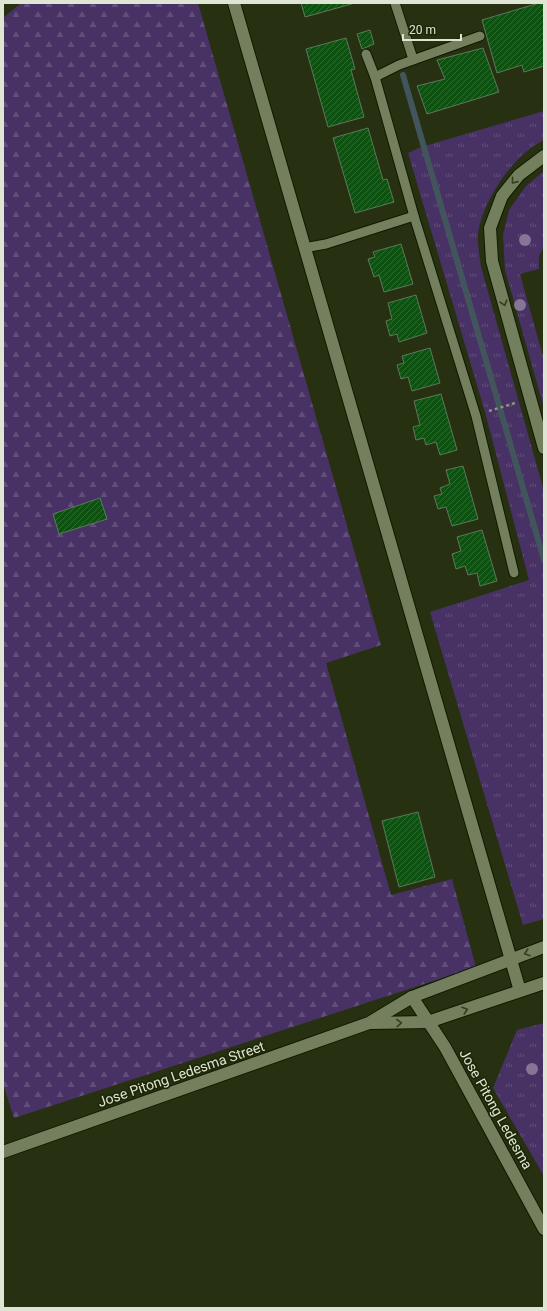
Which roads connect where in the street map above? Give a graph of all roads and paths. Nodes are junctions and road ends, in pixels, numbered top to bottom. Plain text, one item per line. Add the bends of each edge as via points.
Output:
1 (234, 3) edge
2 (395, 3) edge
3 (480, 36) dead end
4 (366, 54) dead end
5 (413, 59) junction
6 (375, 77) junction
7 (544, 156) edge
8 (414, 216) junction
9 (304, 248) junction
10 (531, 399) junction
11 (476, 416) junction
12 (542, 432) edge
13 (544, 448) edge
14 (514, 574) dead end
15 (544, 947) edge
16 (510, 959) junction
17 (544, 983) edge
18 (520, 991) junction
19 (412, 997) junction
20 (428, 1022) junction
21 (370, 1023) junction
22 (3, 1152) edge
23 (544, 1229) edge

1 - 9 street
2 - 5 lane
3 - 5 lane
4 - 6 lane
5 - 6 lane
6 - 8 lane
7 -> 10 street via 519,174 502,196 490,228 492,261
8 - 9 lane via 326,244
8 - 11 lane
9 - 16 street
10 - 11 path
10 - 12 street
11 - 14 lane
12 - 13 street
15 -> 16 street
16 - 18 street
16 - 19 street
17 - 18 street
20 -> 18 street
19 - 20 street, Jose Pitong Ledesma
19 - 21 street
21 -> 20 street
20 - 23 street, Jose Pitong Ledesma via 445,1047
21 - 22 street, Jose Pitong Ledesma Street

